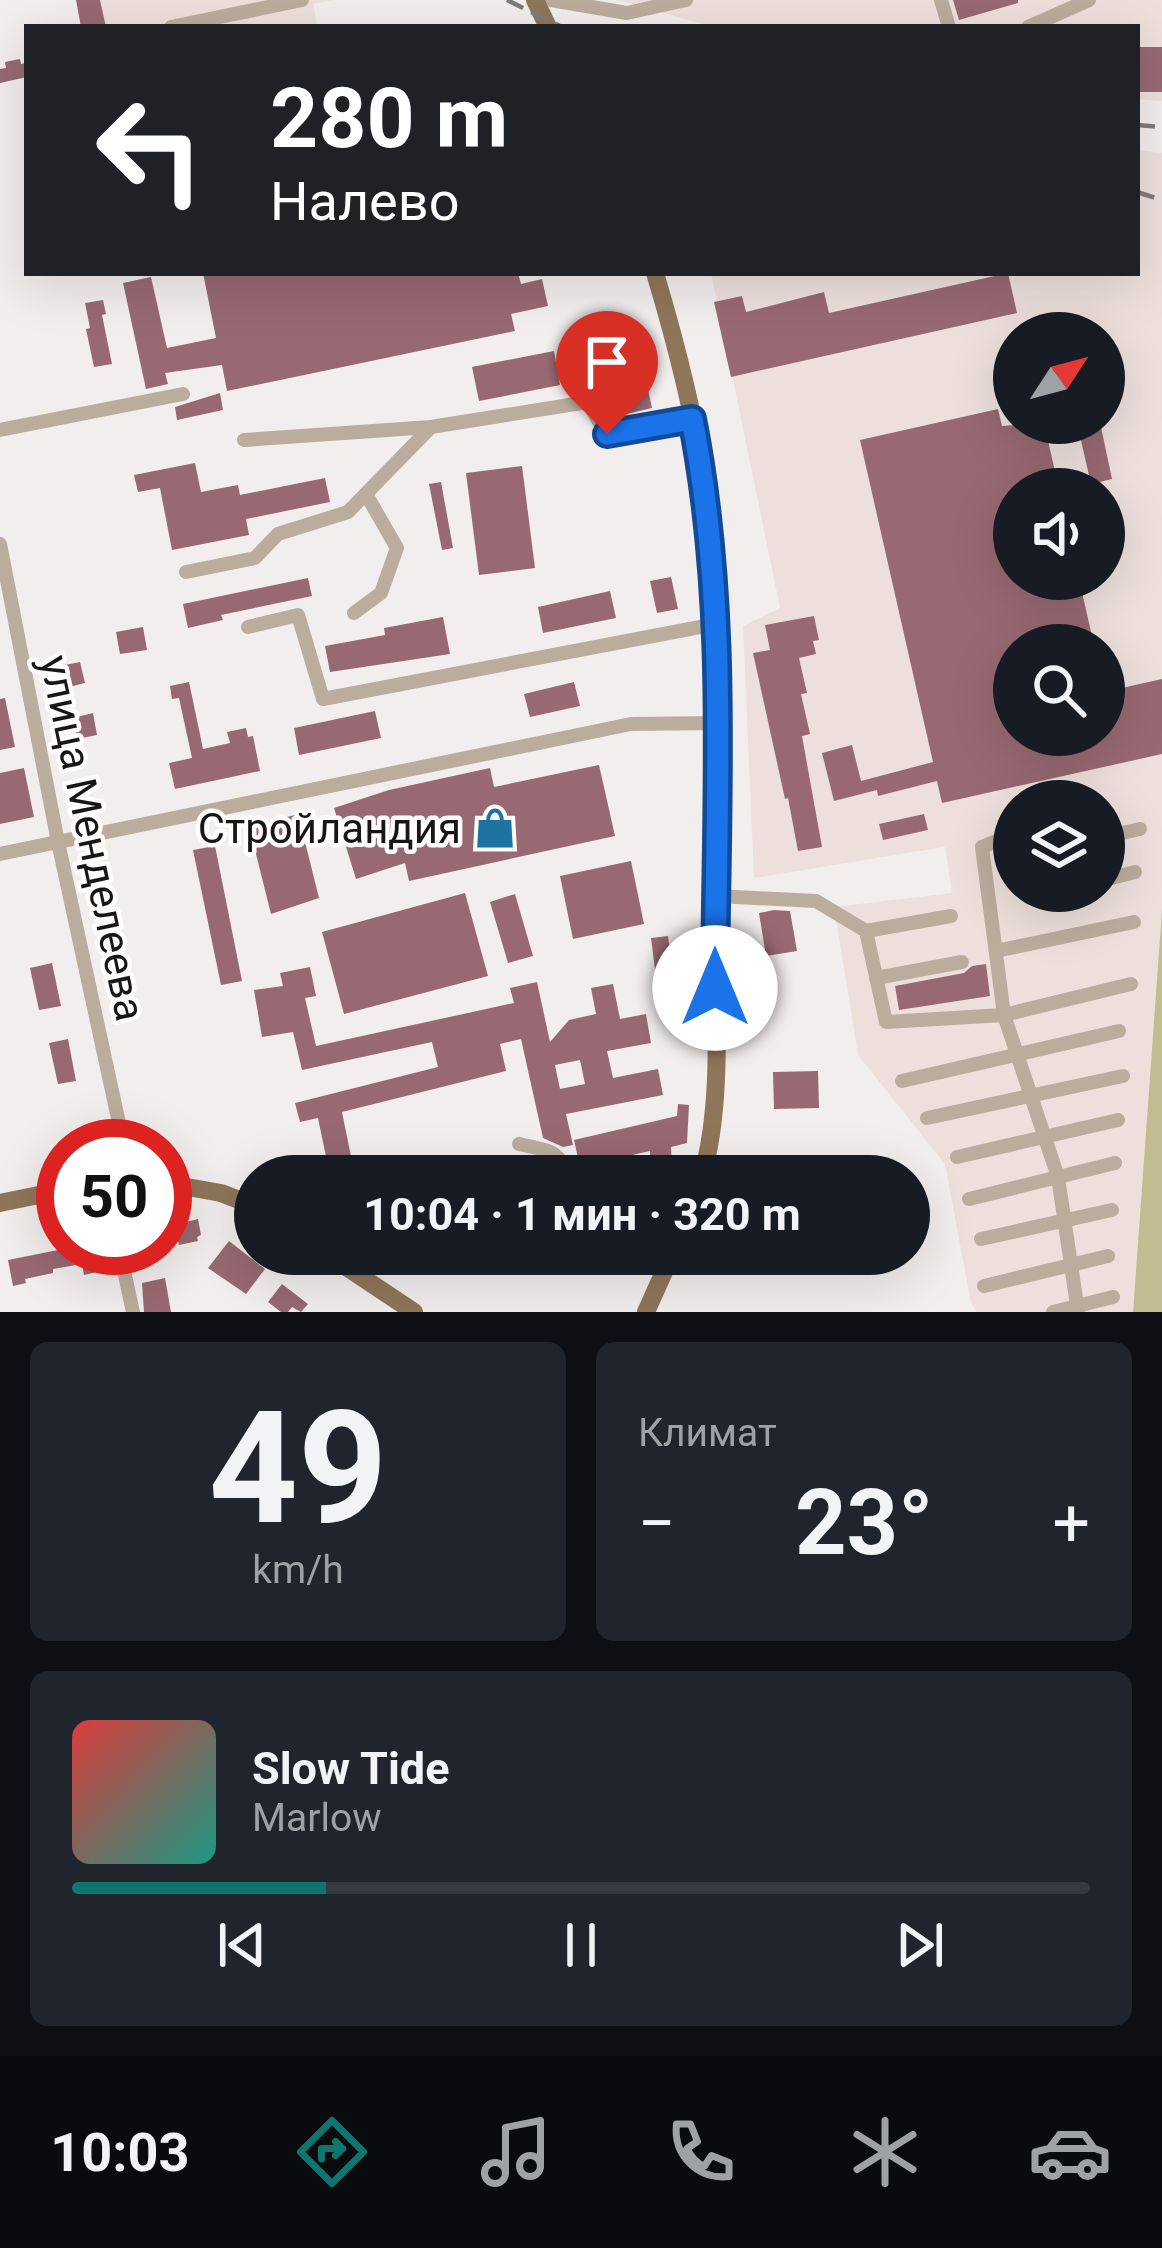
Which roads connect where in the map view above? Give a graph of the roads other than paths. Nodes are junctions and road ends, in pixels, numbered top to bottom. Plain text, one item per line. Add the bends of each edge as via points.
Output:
1 (302, 0) edge
2 (551, 0) edge
3 (686, 0) edge
4 (1089, 0) edge
5 (231, 8) edge
6 (180, 24) edge
7 (1035, 24) edge
8 (656, 276) edge
9 (183, 394) dead end
10 (692, 419) junction
11 (431, 427) junction
12 (0, 430) edge
13 (244, 440) dead end
14 (366, 494) junction
15 (0, 544) edge
16 (185, 572) dead end
17 (354, 613) dead end
18 (716, 624) junction
19 (248, 627) dead end
20 (718, 723) junction
21 (1140, 829) dead end
22 (1125, 832) edge
23 (58, 842) junction
24 (993, 843) edge
25 (0, 854) edge
26 (1135, 872) dead end
27 (1125, 875) edge
28 (716, 896) junction
29 (951, 916) dead end
30 (1134, 922) dead end
31 (866, 932) junction
32 (995, 951) junction
33 (962, 962) dead end
34 (876, 978) junction
35 (1131, 984) dead end
36 (1004, 1015) junction
37 (1119, 1031) dead end
38 (1017, 1054) junction
39 (1123, 1076) dead end
40 (902, 1081) dead end
41 (1031, 1096) junction
42 (926, 1118) dead end
43 (118, 1119) edge
44 (1118, 1120) dead end
45 (1045, 1137) junction
46 (519, 1144) dead end
47 (557, 1155) edge
48 (708, 1155) edge
49 (957, 1157) dead end
50 (1115, 1163) dead end
51 (1058, 1178) junction
52 (192, 1187) edge
53 (36, 1196) edge
54 (234, 1197) edge
55 (969, 1199) dead end
56 (0, 1203) edge
57 (1112, 1210) dead end
58 (1064, 1220) junction
59 (982, 1239) dead end
60 (1108, 1256) dead end
61 (1071, 1265) junction
62 (125, 1275) edge
63 (358, 1275) edge
64 (663, 1275) edge
65 (984, 1286) dead end
66 (1113, 1298) dead end
67 (1077, 1309) edge
68 (133, 1312) edge
69 (414, 1312) edge
70 (646, 1312) edge
71 (1053, 1312) edge

1 - 5 street
2 - 3 street via 627,13
4 - 7 street
5 - 6 street
8 - 10 main road
9 - 12 street
10 - 11 street via 607,434 588,402
10 - 18 main road
11 - 13 street
11 - 14 street
14 - 16 street via 348,512 278,533 255,558
14 - 17 street via 397,548 381,593
15 - 23 street, улица Менделеева
18 - 19 street via 323,700 298,615
18 - 20 main road
20 - 23 street via 631,724
20 - 28 main road
21 - 22 street
23 - 25 street
23 - 43 street, улица Менделеева
24 - 32 street via 982,847
26 - 27 street
28 - 31 street via 816,901
28 - 48 main road
29 - 31 street
30 - 32 street
31 - 34 street
32 - 36 street
33 - 34 street
34 - 36 street via 886,1022
35 - 36 street
36 - 38 street
37 - 38 street
38 - 40 street
38 - 41 street
39 - 41 street
41 - 42 street
41 - 45 street
44 - 45 street
45 - 49 street
45 - 51 street
46 - 47 street
50 - 51 street
51 - 55 street
51 - 58 street
52 - 54 main road
53 - 56 main road
57 - 58 street
58 - 59 street
58 - 61 street
60 - 61 street
61 - 65 street
61 - 67 street
62 - 68 street
63 - 69 main road
64 - 70 main road
66 - 67 street
67 - 71 street

